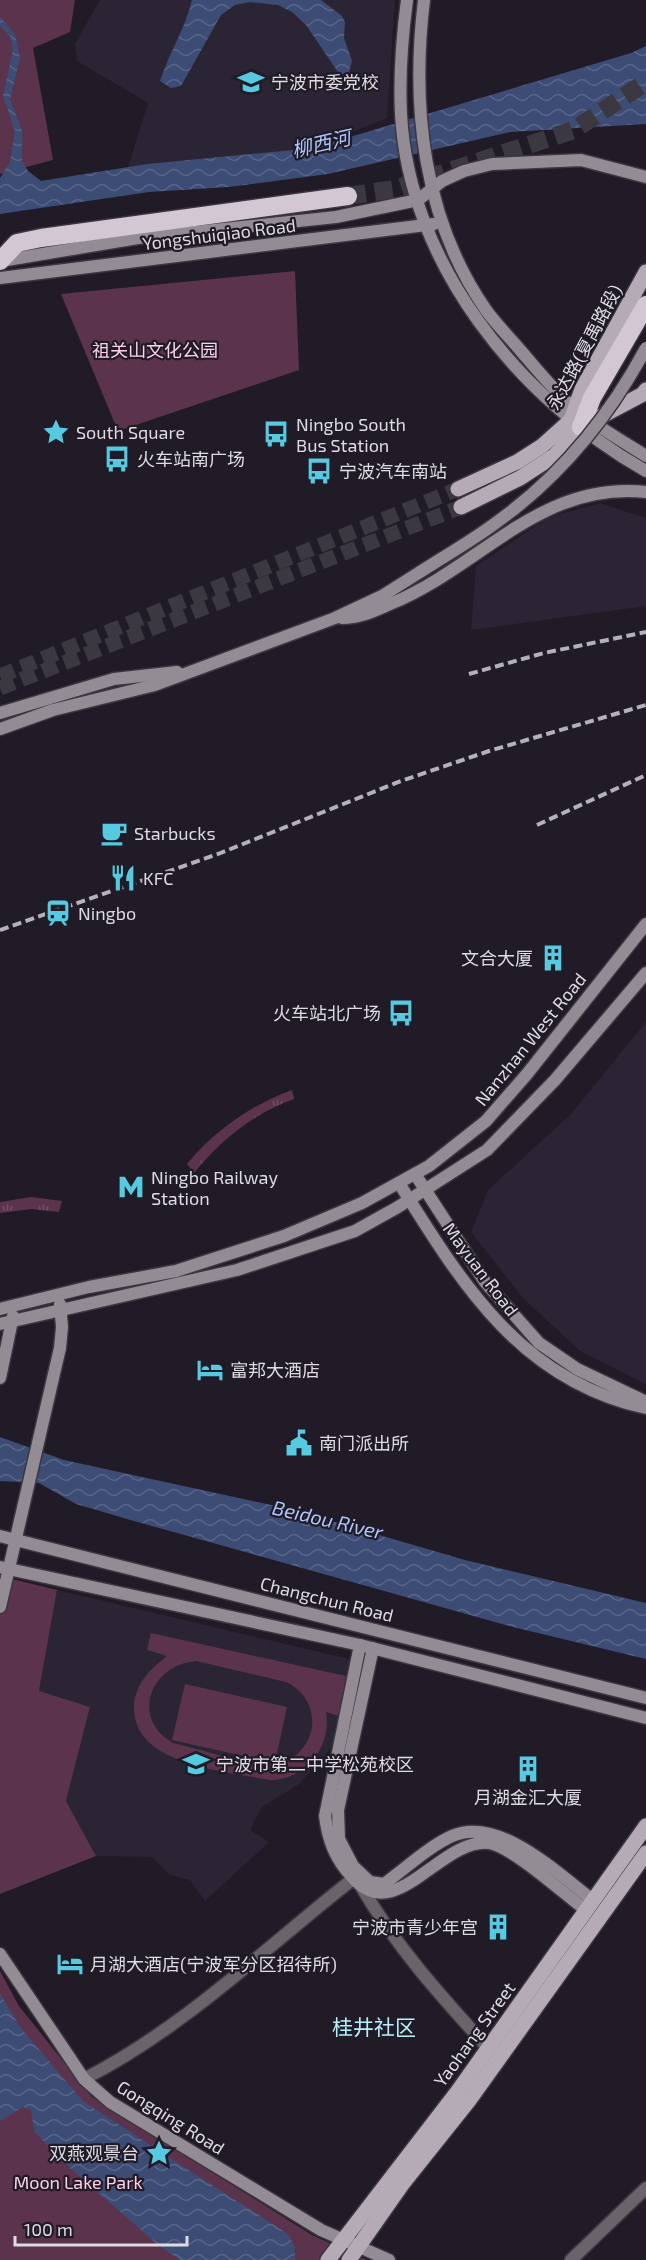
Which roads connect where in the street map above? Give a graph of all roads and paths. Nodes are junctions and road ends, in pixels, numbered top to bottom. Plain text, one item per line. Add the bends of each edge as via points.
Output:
1 (407, 0) edge
2 (424, 0) edge
3 (646, 177) edge
4 (432, 190) junction
5 (348, 196) tunnel mouth
6 (418, 200) junction
7 (442, 223) junction
8 (427, 226) junction
9 (0, 261) edge
10 (646, 272) edge
11 (0, 278) edge
12 (646, 304) edge
13 (646, 348) edge
14 (646, 390) edge
15 (578, 418) junction
16 (646, 456) edge
17 (646, 471) edge
18 (458, 489) tunnel mouth
19 (646, 492) edge
20 (461, 507) tunnel mouth
21 (335, 618) junction
22 (187, 671) junction
23 (0, 713) edge
24 (0, 729) edge
25 (646, 924) edge
26 (646, 973) edge
27 (415, 1174) junction
28 (399, 1183) junction
29 (424, 1190) junction
30 (409, 1200) junction
31 (59, 1295) junction
32 (15, 1306) junction
33 (0, 1309) edge
34 (61, 1311) junction
35 (6, 1322) edge
36 (0, 1378) edge
37 (646, 1402) edge
38 (646, 1408) edge
39 (0, 1536) edge
40 (16, 1539) junction
41 (4, 1568) edge
42 (0, 1607) edge
43 (360, 1645) junction
44 (373, 1648) junction
45 (646, 1698) edge
46 (646, 1718) edge
47 (646, 1826) edge
48 (646, 1853) edge
49 (353, 1879) junction
50 (362, 1888) junction
51 (590, 1906) junction
52 (0, 1954) edge
53 (488, 2048) junction
54 (84, 2079) junction
55 (646, 2188) edge
56 (340, 2241) junction
57 (353, 2254) edge
58 (328, 2260) edge
59 (389, 2260) edge
60 (571, 2260) edge

1 - 6 main road via 401,46 401,116
2 - 4 main road via 418,52 420,107
3 - 4 main road via 581,159 492,164 464,171
4 - 6 main road
4 - 7 main road
5 - 9 highway via 41,238 17,243
6 - 8 main road
6 - 9 main road, Yongshuiqiao Road via 336,217 138,238
7 - 8 main road, Yongshuiqiao Road
7 - 15 main road via 457,261 486,310
8 - 11 main road, Yongshuiqiao Road
8 - 15 main road via 476,317 544,398
10 - 15 main road, 永达路(夏禹路段) via 582,389
12 - 15 highway
13 - 21 main road, bridge via 592,433 536,491 497,523 382,596
14 - 15 main road, 永达路(夏禹路段)
15 - 16 main road
15 - 17 main road via 619,456
15 - 18 main road, 永达路(夏禹路段) via 517,462
15 - 20 main road via 554,456
19 - 21 main road via 601,491 570,499 546,509 401,600 357,618
21 - 22 main road
22 - 23 main road via 114,679
22 - 24 main road via 155,685 54,710
25 - 27 main road, Nanzhan West Road via 486,1121
26 - 29 main road via 555,1080 487,1150
27 - 28 main road, Nanzhan West Road
27 - 29 main road, Mayuan Road
28 - 30 main road, Mayuan Road
28 - 31 main road, Nanzhan West Road via 284,1236 176,1271
29 - 30 main road
29 - 37 main road, Mayuan Road via 485,1282 539,1343 577,1369
30 - 34 main road via 355,1231 305,1249 226,1273
30 - 38 main road, Mayuan Road via 470,1290 498,1325 529,1353 574,1383
31 - 32 main road, Nanzhan West Road
31 - 34 main road
32 - 33 main road, Nanzhan West Road
32 - 35 main road
34 - 35 main road
34 - 40 main road via 60,1348
35 - 36 main road
39 - 40 main road, Changchun Road
40 - 41 main road
40 - 45 main road, Changchun Road
41 - 42 main road
41 - 43 main road, Changchun Road
43 - 44 main road, Changchun Road
43 - 49 main road via 325,1816 328,1841
44 - 46 main road, Changchun Road
44 - 51 main road via 338,1810 339,1839 353,1866 370,1882 384,1884 454,1835 494,1833 515,1843
47 - 51 main road, Yaohang Street
48 - 57 main road, Yaohang Street via 470,2099
49 - 50 main road
49 - 54 street via 182,2018 118,2062
50 - 51 main road via 379,1894 398,1889 443,1857 471,1845 490,1843
50 - 53 street via 413,1965
51 - 53 main road, Yaohang Street
52 - 54 main road, Gongqing Road
53 - 56 main road, Yaohang Street
54 - 56 main road, Gongqing Road via 110,2102
55 - 60 street
56 - 57 main road, Gongqing Road
56 - 58 main road, Yaohang Street
57 - 59 main road, Gongqing Road

